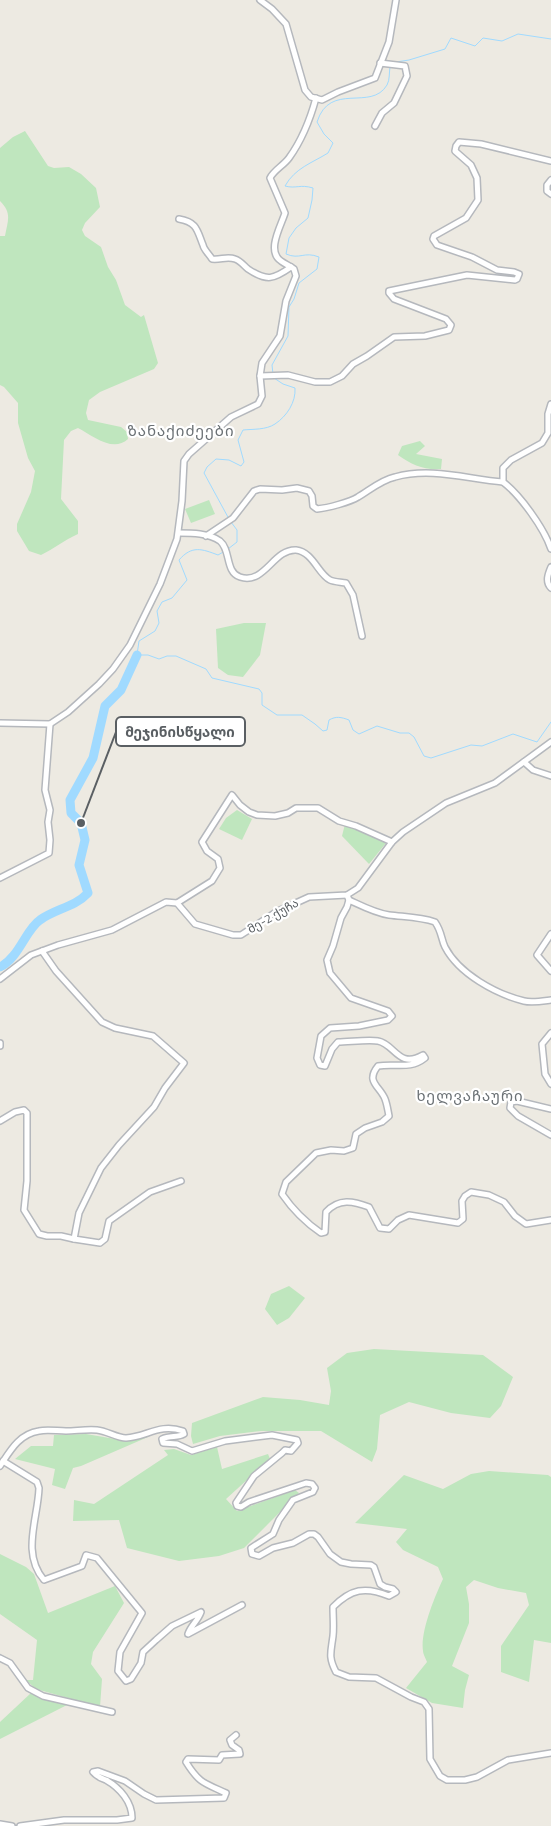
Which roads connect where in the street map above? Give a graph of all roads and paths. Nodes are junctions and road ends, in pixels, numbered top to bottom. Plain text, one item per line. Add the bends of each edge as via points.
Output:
1 (260, 0) edge
2 (396, 0) edge
3 (380, 64) junction
4 (316, 98) junction
5 (375, 126) dead end
6 (551, 161) edge
7 (551, 180) edge
8 (551, 194) edge
9 (179, 219) dead end
10 (291, 267) junction
11 (260, 376) junction
12 (551, 404) edge
13 (503, 482) junction
14 (179, 533) junction
15 (206, 536) junction
16 (551, 549) edge
17 (551, 567) edge
18 (551, 588) edge
19 (362, 636) dead end
20 (0, 723) edge
21 (50, 724) junction
22 (551, 742) edge
23 (524, 762) junction
24 (551, 776) edge
25 (392, 842) junction
26 (0, 878) edge
27 (348, 897) junction
28 (178, 903) junction
29 (551, 934) edge
30 (42, 951) junction
31 (551, 971) edge
32 (0, 979) edge
33 (551, 1000) edge
34 (551, 1034) edge
35 (551, 1084) edge
36 (551, 1109) edge
37 (0, 1121) edge
38 (551, 1135) edge
39 (181, 1181) dead end
40 (551, 1220) edge
41 (74, 1240) junction
42 (2, 1464) edge
43 (242, 1605) dead end
44 (0, 1658) edge
45 (112, 1712) dead end
46 (236, 1735) dead end
47 (551, 1753) edge
48 (0, 1824) edge
49 (12, 1826) edge
50 (20, 1826) edge

1 - 4 street via 286,24 305,90
2 - 3 street via 389,42
3 - 4 street via 375,78 322,100
3 - 5 street via 405,66 407,76 394,103 382,113
4 - 10 street via 299,143 270,178 285,213 274,252
6 - 11 street via 481,144 459,142 456,146 455,151 471,165 477,178 478,200 466,218 432,239 437,245 497,270 519,274 517,279 467,275 389,291 394,298 446,319 450,328 425,336 394,337 330,382 288,375
7 - 8 street via 547,185
9 - 10 street via 190,221 196,228 212,259 227,257 238,260 249,270 268,278 276,278
10 - 11 street via 296,276 286,301 280,336 262,363
11 - 14 street via 262,396 258,404 231,418 184,461
12 - 13 street via 548,433 542,443 503,468
13 - 15 street via 434,472 411,474 374,486 356,499 317,509 309,491 297,488 260,489 254,491 232,518
13 - 16 street via 546,534
14 - 15 street
14 - 21 street via 160,584 130,645 99,684
15 - 19 street via 220,541 232,570 242,578 254,577 285,552 297,550 309,556 330,580 346,582 353,595
17 - 18 street via 547,578
20 - 21 street
21 - 26 street via 45,790 50,810 48,853
22 - 23 street
23 - 24 street via 533,770
23 - 25 street via 495,783 464,794 424,816
25 - 27 street
25 - 28 street via 339,821 318,808 296,808 275,816 257,815 240,805 232,795 202,842 218,859 220,868 212,881
27 - 28 street, მე-2 ქუჩა via 309,896 276,912 241,935 195,924
27 - 33 street via 364,908 435,922 444,947 466,974 525,1001
27 - 40 street via 327,960 330,973 351,998 392,1016 388,1020 359,1026 330,1028 321,1036 317,1058 320,1065 325,1066 338,1042 381,1041 395,1054 408,1059 423,1055 425,1058 410,1066 378,1066 373,1072 373,1080 385,1099 389,1116 356,1134 353,1148 316,1152 286,1182 282,1194 303,1220 321,1233 325,1232 326,1212 333,1204 342,1202 370,1207 380,1228 389,1229 409,1215 458,1223 463,1219 462,1200 471,1192 504,1202 526,1224
28 - 30 street via 166,902 112,930
29 - 31 street via 537,955
30 - 32 street
30 - 41 street via 102,1022 153,1036 184,1063 154,1107 101,1168 79,1213
34 - 35 street via 542,1044 545,1074
36 - 38 street via 517,1101 511,1102 510,1108
37 - 41 street via 15,1112 24,1110 27,1113 24,1210 39,1234
39 - 41 street via 150,1192 109,1221 105,1238 100,1243
42 - 43 street via 37,1482 32,1556 37,1572 44,1580 82,1566 86,1555 97,1558 142,1613 120,1652 118,1671 126,1681 131,1679 141,1663 143,1652 172,1626 201,1612 188,1634
42 - 47 street via 24,1436 38,1431 98,1430 127,1438 151,1430 176,1428 184,1434 162,1439 163,1443 177,1444 192,1451 225,1441 272,1435 296,1440 297,1446 282,1452 254,1476 237,1506 306,1483 315,1488 313,1492 293,1500 273,1534 251,1548 252,1554 259,1556 314,1534 341,1562 374,1567 380,1584 396,1592 389,1596 363,1589 348,1594 333,1608 329,1654 336,1672 349,1677 376,1678 424,1702 429,1709 430,1759 440,1776 447,1780 477,1777 508,1760
44 - 45 street via 10,1664 28,1688 38,1693
46 - 50 street via 230,1740 240,1754 222,1755 219,1760 188,1759 186,1762 206,1785 226,1793 224,1798 156,1800 125,1781 98,1771 93,1772 120,1790 132,1809 132,1818 64,1820
48 - 49 street

